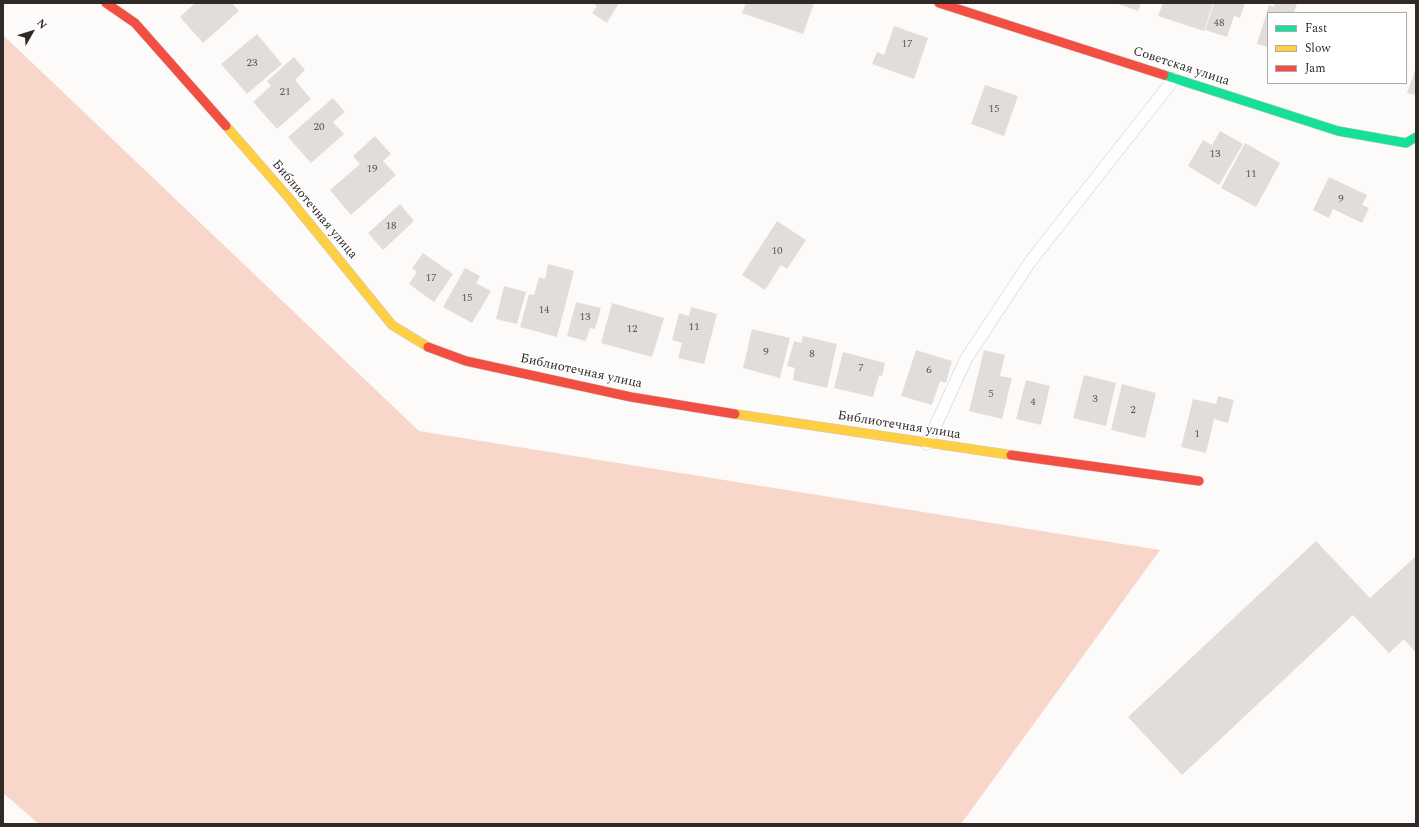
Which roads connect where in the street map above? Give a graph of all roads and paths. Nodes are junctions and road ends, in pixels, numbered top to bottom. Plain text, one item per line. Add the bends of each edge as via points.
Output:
1 (106, 3) edge
2 (939, 3) edge
3 (1174, 79) junction
4 (1416, 137) edge
5 (927, 444) junction
6 (1199, 481) dead end

1 - 5 street, Библиотечная улица via 140,29 288,197 392,326 428,347 466,361 631,397
2 - 3 street, Советская улица
3 - 4 street, Советская улица via 1338,131 1406,143
3 - 5 lane via 1030,262 966,359
5 - 6 street, Библиотечная улица

